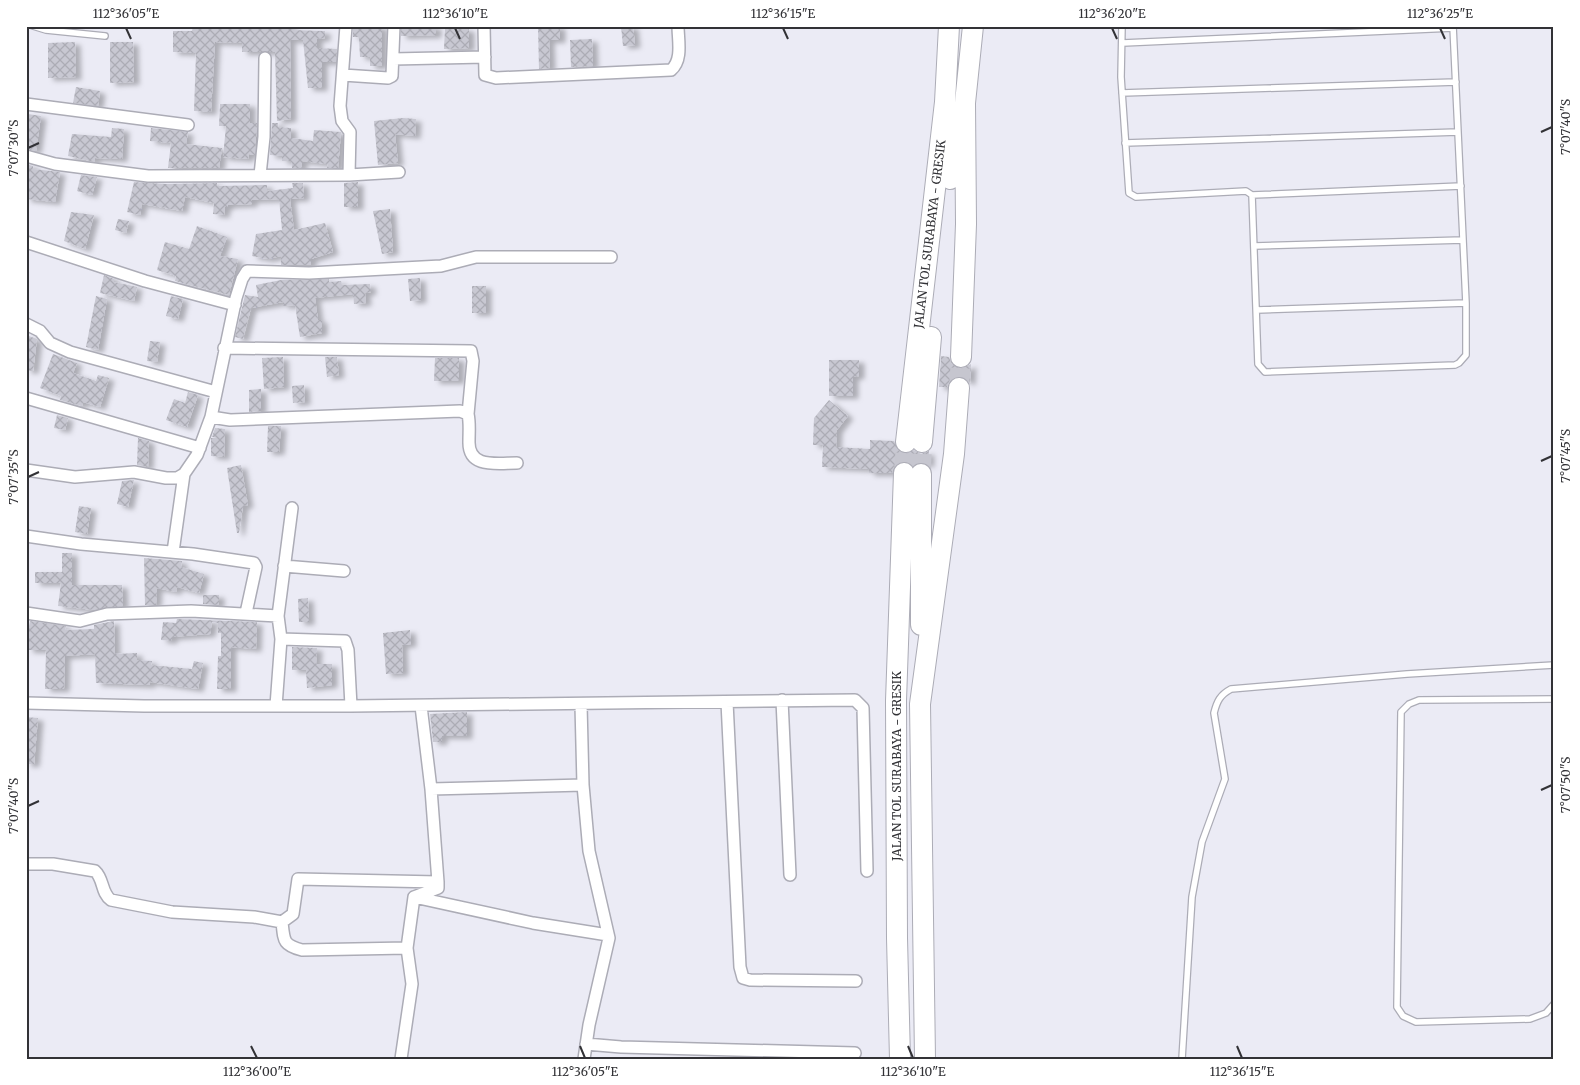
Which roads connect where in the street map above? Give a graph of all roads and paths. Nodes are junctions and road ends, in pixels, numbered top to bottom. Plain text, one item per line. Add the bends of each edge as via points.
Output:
1 (34, 26) edge
2 (346, 26) edge
3 (394, 26) edge
4 (484, 26) edge
5 (678, 26) edge
6 (949, 26) edge
7 (973, 26) edge
8 (1122, 26) edge
9 (1453, 27) edge
10 (105, 36) dead end
11 (1123, 43) junction
12 (485, 57) junction
13 (264, 58) dead end
14 (393, 58) junction
15 (343, 75) junction
16 (1456, 82) junction
17 (1122, 93) junction
18 (965, 103) junction
19 (26, 104) edge
20 (188, 125) dead end
21 (1458, 132) junction
22 (1125, 143) junction
23 (26, 156) edge
24 (399, 172) dead end
25 (260, 175) junction
26 (349, 175) junction
27 (1461, 186) junction
28 (1252, 195) junction
29 (1463, 240) junction
30 (26, 242) edge
31 (1255, 246) junction
32 (611, 257) dead end
33 (1466, 304) junction
34 (235, 305) junction
35 (1257, 310) junction
36 (26, 324) edge
37 (224, 348) junction
38 (961, 357) tunnel mouth
39 (959, 388) tunnel mouth
40 (216, 392) junction
41 (26, 398) edge
42 (468, 414) junction
43 (211, 417) junction
44 (200, 448) junction
45 (516, 463) dead end
46 (26, 470) edge
47 (184, 474) junction
48 (292, 508) dead end
49 (26, 536) edge
50 (173, 552) junction
51 (284, 566) junction
52 (344, 570) dead end
53 (26, 613) edge
54 (246, 613) junction
55 (278, 616) junction
56 (281, 639) junction
57 (1554, 665) edge
58 (1554, 699) edge
59 (782, 700) junction
60 (726, 702) junction
61 (26, 703) edge
62 (920, 704) junction
63 (581, 705) junction
64 (276, 706) junction
65 (351, 706) junction
66 (421, 706) junction
67 (583, 785) junction
68 (431, 789) junction
69 (26, 864) edge
70 (867, 871) dead end
71 (790, 875) dead end
72 (438, 882) junction
73 (414, 897) junction
74 (282, 922) junction
75 (608, 935) junction
76 (407, 948) junction
77 (856, 981) dead end
78 (1554, 1004) edge
79 (586, 1044) junction
80 (855, 1053) dead end
81 (401, 1059) edge
82 (584, 1059) edge
83 (900, 1059) edge
84 (926, 1059) edge
85 (1182, 1059) edge

1 - 10 lane
2 - 15 street
3 - 14 street
4 - 12 street
5 - 12 street via 678,62 671,70 496,78 485,75
6 - 18 highway, JALAN TOL SURABAYA - GRESIK via 914,442 929,355 950,172
7 - 18 highway, JALAN TOL SURABAYA - GRESIK
8 - 11 lane
9 - 11 lane
9 - 16 lane
11 - 17 lane
12 - 14 street
13 - 25 street via 264,137
14 - 15 street via 393,74 388,78
15 - 26 street via 340,106 342,121 350,132
16 - 17 lane
16 - 21 lane
17 - 22 lane
18 - 38 highway, JALAN TOL SURABAYA - GRESIK via 966,224
19 - 20 street
21 - 22 lane
21 - 27 lane
22 - 28 lane via 1128,189 1132,196 1246,191
23 - 25 street via 125,175
24 - 26 street
25 - 26 street
27 - 28 lane
27 - 29 lane
28 - 31 lane
29 - 31 lane
29 - 33 lane
30 - 34 street via 146,281
31 - 35 lane
32 - 34 street via 476,257 441,266 300,273 248,271 242,279
33 - 35 lane
33 - 35 lane via 1468,349 1460,363 1265,372 1258,364
34 - 37 street
36 - 40 street via 40,331 50,343 70,352
37 - 40 street
37 - 42 street via 471,352
39 - 62 highway, JALAN TOL SURABAYA - GRESIK via 954,454
40 - 43 street
41 - 44 street
42 - 43 street via 460,411 230,420
42 - 45 street via 469,452 472,456 484,464
43 - 44 street
44 - 47 street
46 - 47 street via 75,477 134,472 177,478
47 - 50 street
48 - 51 street
49 - 50 street
50 - 54 street via 254,563 256,567
51 - 52 street
51 - 55 street
53 - 54 street via 80,621 107,614
54 - 55 street
55 - 56 street
56 - 64 street
56 - 65 street via 345,641
57 - 85 lane via 1231,689 1222,694 1214,713 1225,779 1202,842 1192,897
58 - 78 lane via 1419,700 1401,712 1397,1007 1404,1016 1416,1022 1530,1020 1546,1013
59 - 60 street
59 - 70 street via 855,700 860,703
59 - 71 street
60 - 63 street
60 - 77 street via 743,978
61 - 64 street
62 - 83 highway, JALAN TOL SURABAYA - GRESIK via 913,474 896,701
62 - 84 highway, JALAN TOL SURABAYA - GRESIK
63 - 66 street
63 - 67 street
64 - 65 street
65 - 66 street
66 - 68 street
67 - 68 street
67 - 75 street via 592,870
68 - 72 street
69 - 74 street via 95,870 111,900 172,912
72 - 73 street via 438,888
72 - 74 street via 299,879 293,914
73 - 75 street via 533,923
73 - 76 street
74 - 76 street via 286,943 302,950
75 - 79 street
76 - 81 street via 412,984
79 - 80 street
79 - 82 street

